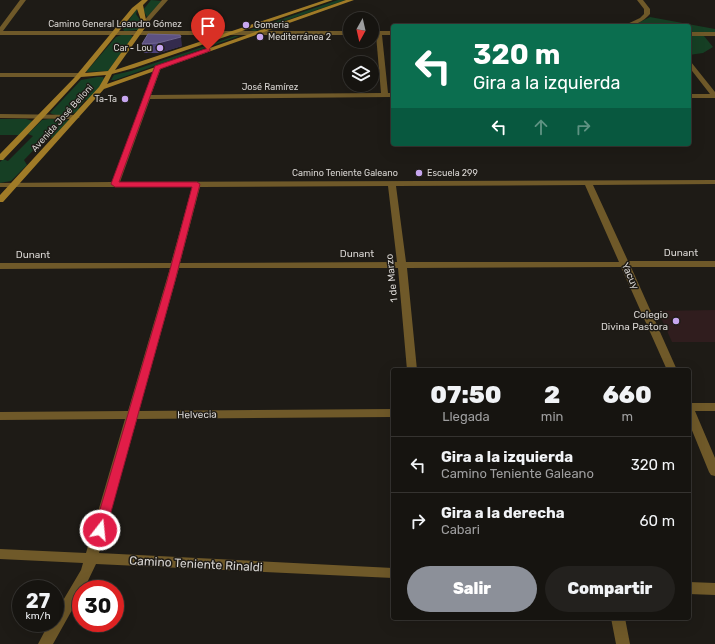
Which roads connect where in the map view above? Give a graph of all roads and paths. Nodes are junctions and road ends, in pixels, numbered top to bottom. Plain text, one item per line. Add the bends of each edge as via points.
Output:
1 (24, 0) edge
2 (144, 0) edge
3 (165, 0) edge
4 (330, 0) edge
5 (351, 0) edge
6 (640, 0) edge
7 (140, 5) junction
8 (144, 24) junction
9 (631, 24) edge
10 (0, 32) edge
11 (234, 33) junction
12 (258, 33) junction
13 (343, 33) edge
14 (379, 33) edge
15 (391, 33) edge
16 (113, 34) junction
17 (137, 34) junction
18 (691, 34) edge
19 (715, 34) edge
20 (378, 48) edge
21 (691, 66) edge
22 (158, 68) junction
23 (110, 73) junction
24 (0, 75) edge
25 (79, 75) junction
26 (102, 88) junction
27 (385, 95) junction
28 (391, 95) edge
29 (691, 96) edge
30 (715, 96) edge
31 (147, 97) junction
32 (0, 116) edge
33 (42, 116) junction
34 (76, 117) junction
35 (0, 158) edge
36 (588, 182) junction
37 (715, 182) edge
38 (392, 183) junction
39 (115, 184) junction
40 (197, 184) junction
41 (0, 185) edge
42 (15, 185) junction
43 (0, 200) edge
44 (625, 264) junction
45 (715, 264) edge
46 (402, 265) junction
47 (0, 266) edge
48 (175, 266) junction
49 (412, 368) edge
50 (671, 368) edge
51 (691, 408) edge
52 (715, 408) edge
53 (391, 413) edge
54 (691, 413) edge
55 (0, 416) edge
56 (133, 416) junction
57 (715, 472) edge
58 (0, 554) edge
59 (91, 559) junction
60 (391, 573) edge
61 (691, 588) edge
62 (715, 589) edge
63 (618, 620) edge
64 (45, 644) edge
65 (623, 644) edge

1 - 10 street
2 - 7 main road, Avenida José Belloni
3 - 8 street, Avenida José Belloni
4 - 11 main road
5 - 12 main road
6 - 9 street via 647,9 647,14
7 - 8 main road
7 - 16 main road, Avenida José Belloni
8 - 17 main road, Avenida José Belloni
10 - 16 street, Camino General Leandro Gómez
11 - 12 street, Camino General Leandro Gómez
11 - 17 street, Camino General Leandro Gómez
11 - 23 main road
12 - 13 street, Camino General Leandro Gómez
12 - 22 main road
14 - 15 street
16 - 17 street, Camino General Leandro Gómez
16 - 25 main road, Avenida José Belloni
17 - 23 main road, Avenida José Belloni
18 - 19 street
20 - 27 street
21 - 30 street
22 - 26 main road
22 - 31 street
23 - 25 main road
23 - 26 main road, Avenida José Belloni
24 - 25 street
25 - 33 main road, Avenida José Belloni
26 - 34 main road, Avenida José Belloni
27 - 28 street, José Ramírez
27 - 31 street, José Ramírez
29 - 30 street
31 - 39 street
32 - 33 street
33 - 34 street
33 - 35 main road, Avenida José Belloni
34 - 42 main road, Avenida José Belloni
36 - 37 street, Camino Teniente Galeano
36 - 38 street, Camino Teniente Galeano
36 - 44 street, Yacuy
38 - 40 street, Camino Teniente Galeano
38 - 46 street, 1 de Marzo
39 - 40 street, Camino Teniente Galeano
39 - 42 street, Camino Teniente Galeano
40 - 48 street
41 - 42 street, Camino Teniente Galeano
42 - 43 main road, Avenida José Belloni
44 - 45 street, Dunant
44 - 46 street, Dunant
44 - 50 street, Yacuy
46 - 48 street, Dunant
46 - 49 street, 1 de Marzo
47 - 48 street, Dunant
48 - 56 street
51 - 52 street
53 - 56 street, Helvecia
54 - 57 street
55 - 56 street, Helvecia
56 - 59 street
58 - 59 street, Camino Teniente Rinaldi
59 - 60 street, Camino Teniente Rinaldi
59 - 64 street via 87,571
61 - 62 street
63 - 65 street

